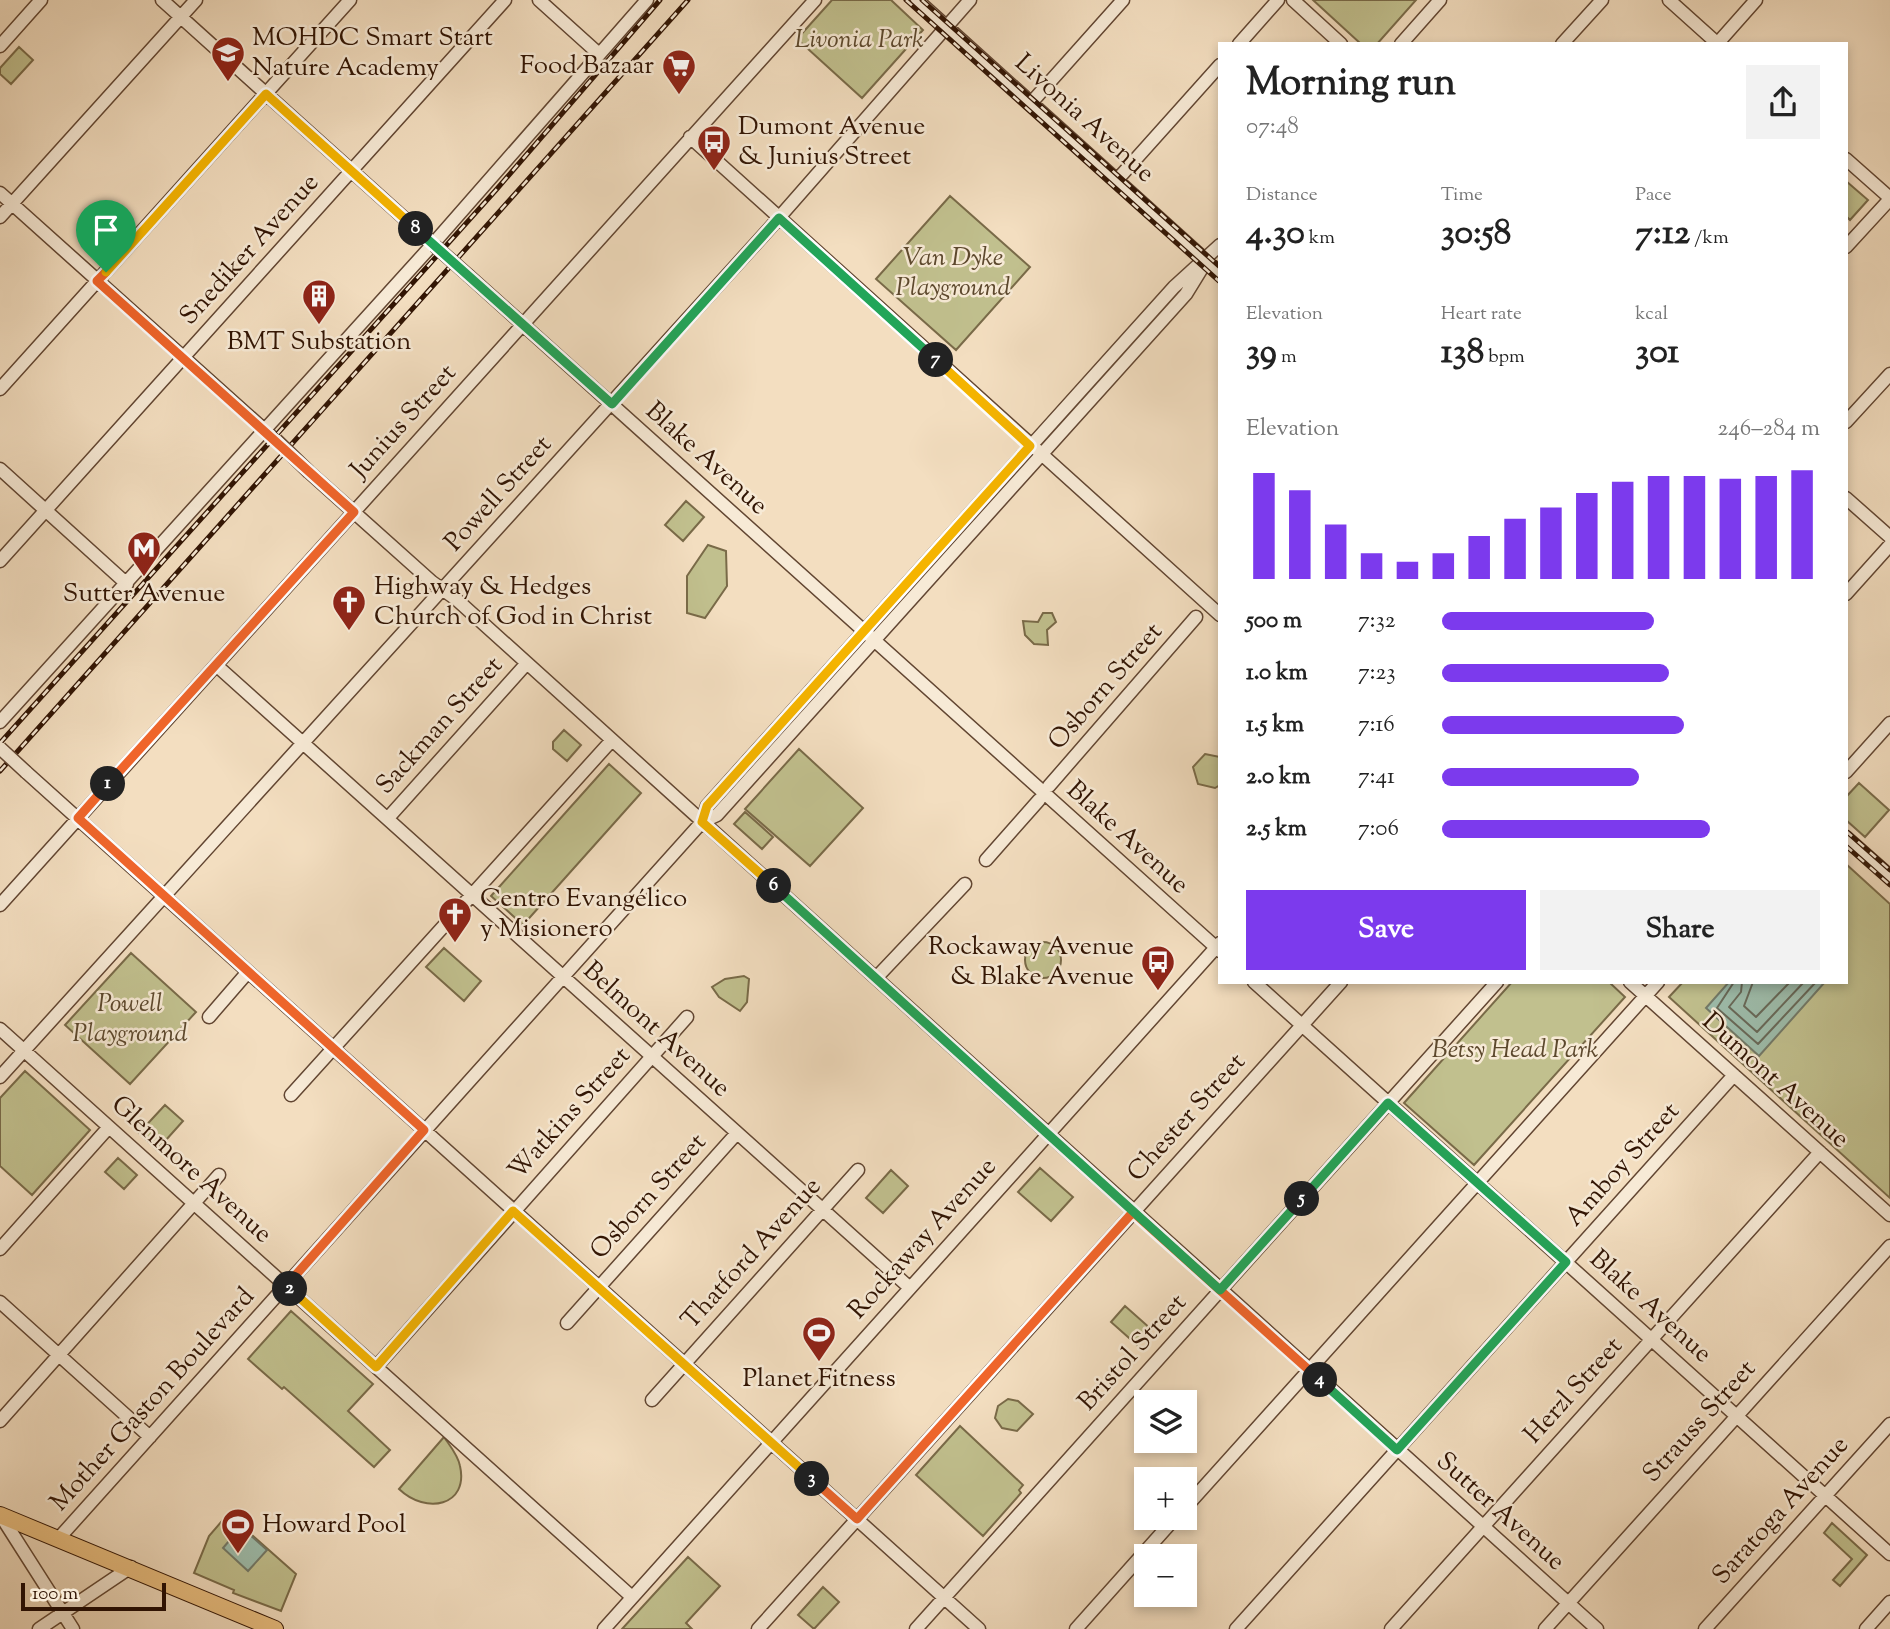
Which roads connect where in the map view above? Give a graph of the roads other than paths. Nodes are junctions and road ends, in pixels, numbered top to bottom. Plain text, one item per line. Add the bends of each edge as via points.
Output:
1 (41, 0) edge
2 (162, 0) edge
3 (196, 0) edge
4 (351, 0) edge
5 (505, 0) edge
6 (539, 0) edge
7 (647, 0) edge
8 (815, 0) edge
9 (917, 0) edge
10 (970, 0) edge
11 (1123, 0) edge
12 (1278, 0) edge
13 (1293, 0) edge
14 (1440, 0) edge
15 (1602, 0) edge
16 (1670, 0) edge
17 (1756, 0) edge
18 (181, 17) junction
19 (947, 27) junction
20 (1241, 42) edge
21 (1339, 42) edge
22 (1403, 42) edge
23 (1564, 42) edge
24 (1716, 42) edge
25 (1720, 42) edge
26 (0, 46) edge
27 (599, 54) junction
28 (1218, 67) edge
29 (266, 94) junction
30 (1031, 103) junction
31 (690, 137) junction
32 (1848, 161) edge
33 (351, 170) junction
34 (1117, 180) junction
35 (0, 193) edge
36 (1890, 198) edge
37 (12, 204) junction
38 (0, 217) edge
39 (779, 218) junction
40 (434, 245) junction
41 (1848, 245) edge
42 (1218, 247) edge
43 (1206, 261) junction
44 (1218, 271) edge
45 (97, 281) junction
46 (522, 324) junction
47 (183, 358) junction
48 (1890, 374) edge
49 (0, 389) edge
50 (612, 404) junction
51 (1848, 420) edge
52 (265, 430) junction
53 (1030, 446) junction
54 (1041, 456) junction
55 (0, 469) edge
56 (1848, 500) edge
57 (46, 510) junction
58 (354, 512) junction
59 (1890, 537) edge
60 (1890, 545) edge
61 (0, 561) edge
62 (127, 584) junction
63 (443, 590) junction
64 (1848, 592) edge
65 (1218, 613) edge
66 (1196, 617) dead end
67 (864, 632) junction
68 (874, 642) junction
69 (527, 663) junction
70 (216, 665) junction
71 (0, 722) edge
72 (1890, 723) edge
73 (612, 740) junction
74 (304, 743) junction
75 (0, 748) edge
76 (1848, 770) edge
77 (1049, 786) dead end
78 (1039, 800) dead end
79 (78, 818) junction
80 (388, 818) junction
81 (702, 822) junction
82 (1848, 839) edge
83 (986, 860) dead end
84 (1890, 876) edge
85 (965, 884) dead end
86 (473, 895) junction
87 (164, 897) junction
88 (0, 905) edge
89 (1218, 947) edge
90 (247, 973) junction
91 (562, 975) junction
92 (876, 978) junction
93 (1256, 984) edge
94 (1339, 984) edge
95 (1495, 984) edge
96 (1632, 984) edge
97 (1656, 984) edge
98 (1645, 995) junction
99 (209, 1017) dead end
100 (687, 1017) dead end
101 (1301, 1025) junction
102 (0, 1028) edge
103 (334, 1049) junction
104 (24, 1050) junction
105 (652, 1056) junction
106 (1734, 1075) junction
107 (0, 1077) edge
108 (291, 1095) dead end
109 (1388, 1103) junction
110 (109, 1127) junction
111 (424, 1130) junction
112 (737, 1133) junction
113 (1047, 1135) junction
114 (1820, 1152) junction
115 (858, 1170) dead end
116 (219, 1175) dead end
117 (1477, 1183) junction
118 (194, 1205) junction
119 (822, 1210) junction
120 (513, 1211) junction
121 (1133, 1212) junction
122 (1890, 1215) edge
123 (1890, 1246) edge
124 (0, 1249) edge
125 (1566, 1262) junction
126 (286, 1286) junction
127 (598, 1287) junction
128 (910, 1288) junction
129 (1220, 1290) junction
130 (0, 1302) edge
131 (567, 1323) dead end
132 (1651, 1339) junction
133 (59, 1355) junction
134 (684, 1364) junction
135 (376, 1367) junction
136 (1309, 1370) junction
137 (652, 1400) dead end
138 (1736, 1416) junction
139 (0, 1421) edge
140 (1890, 1424) edge
141 (150, 1437) junction
142 (771, 1443) junction
143 (1397, 1450) junction
144 (1197, 1495) edge
145 (1825, 1496) junction
146 (0, 1515) edge
147 (857, 1519) junction
148 (1483, 1527) junction
149 (1164, 1530) edge
150 (59, 1538) junction
151 (1890, 1554) edge
152 (131, 1567) junction
153 (632, 1597) junction
154 (944, 1597) junction
155 (1890, 1602) edge
156 (1568, 1603) junction
157 (63, 1613) junction
158 (254, 1624) edge
159 (39, 1629) edge
160 (73, 1629) edge
161 (275, 1629) edge
162 (604, 1629) edge
163 (758, 1629) edge
164 (916, 1629) edge
165 (979, 1629) edge
166 (1076, 1629) edge
167 (1236, 1629) edge
168 (1391, 1629) edge
169 (1545, 1629) edge
170 (1597, 1629) edge
171 (1705, 1629) edge
172 (1866, 1629) edge

1 - 26 street
2 - 18 street, Blake Avenue
3 - 18 street
4 - 29 street
5 - 33 street, Snediker Avenue
6 - 27 street
7 - 27 street
8 - 31 street, Junius Street
9 - 19 street, Livonia Avenue
10 - 19 street, Powell Street
11 - 30 street
12 - 20 street
13 - 21 street
14 - 22 street
15 - 23 street
16 - 24 street
17 - 25 street
18 - 29 street, Blake Avenue
18 - 37 street
19 - 30 street, Livonia Avenue
19 - 39 street, Powell Street
27 - 40 street
28 - 34 street
29 - 33 street, Blake Avenue
29 - 45 street
30 - 34 street, Livonia Avenue
31 - 39 street
31 - 46 street, Junius Street
32 - 36 street
33 - 40 street, Blake Avenue
33 - 47 street, Snediker Avenue
34 - 43 street, Livonia Avenue
35 - 37 street, Sutter Avenue
36 - 41 street
37 - 38 street
37 - 45 street, Sutter Avenue
39 - 50 street, Powell Street
39 - 53 street
40 - 46 street, Blake Avenue, bridge
40 - 52 street
42 - 43 street, Mother Gaston Boulevard
43 - 44 street, Livonia Avenue
43 - 53 street, Mother Gaston Boulevard via 1174,286
43 - 54 street, Mother Gaston Boulevard via 1185,295
45 - 47 street, Sutter Avenue
45 - 49 street
46 - 50 street, Blake Avenue
46 - 58 street, Junius Street
47 - 52 street, Sutter Avenue
47 - 57 street, Snediker Avenue
48 - 51 street
50 - 63 street, Powell Street
50 - 67 street, Blake Avenue
52 - 58 street, Sutter Avenue, bridge
52 - 62 street
53 - 54 street
53 - 67 street, Mother Gaston Boulevard
54 - 65 street
54 - 68 street, Mother Gaston Boulevard
55 - 57 street
56 - 59 street
57 - 61 street, Snediker Avenue
57 - 62 street
58 - 63 street, Sutter Avenue
58 - 70 street, Junius Street
60 - 64 street
62 - 71 street
63 - 69 street, Sutter Avenue
63 - 74 street, Powell Street
66 - 77 street, Osborn Street
67 - 68 street, Blake Avenue
67 - 81 street, Mother Gaston Boulevard via 707,806
68 - 81 street, Mother Gaston Boulevard via 717,816
68 - 89 street, Blake Avenue
69 - 73 street, Sutter Avenue
69 - 80 street, Sackman Street
70 - 74 street, Belmont Avenue
70 - 79 street, Junius Street
72 - 76 street
73 - 81 street, Sutter Avenue
73 - 86 street
74 - 80 street, Belmont Avenue
74 - 87 street, Powell Street
75 - 79 street, bridge
78 - 83 street
79 - 87 street
79 - 88 street, Junius Street
80 - 86 street, Belmont Avenue
81 - 91 street, Mother Gaston Boulevard
81 - 92 street, Sutter Avenue
82 - 84 street
85 - 92 street
86 - 91 street, Belmont Avenue
86 - 103 street
87 - 90 street
87 - 104 street, Powell Street
89 - 113 street, Rockaway Avenue
90 - 99 street
90 - 103 street
91 - 105 street, Belmont Avenue
91 - 111 street, Mother Gaston Boulevard
92 - 113 street, Sutter Avenue
93 - 101 street, Blake Avenue
94 - 101 street, Chester Street
95 - 109 street, Bristol Street
96 - 98 street, Dumont Avenue
97 - 98 street
98 - 106 street, Dumont Avenue
98 - 117 street
100 - 105 street, Watkins Street
101 - 109 street, Blake Avenue
101 - 121 street, Chester Street
102 - 104 street, Glenmore Avenue
103 - 108 street
103 - 111 street
104 - 107 street, Powell Street
104 - 110 street, Glenmore Avenue
105 - 112 street, Belmont Avenue
105 - 120 street, Watkins Street
106 - 114 street, Dumont Avenue
106 - 125 street, Amboy Street
109 - 117 street, Blake Avenue
109 - 129 street, Bristol Street
110 - 118 street, Glenmore Avenue
110 - 124 street
111 - 120 street
111 - 126 street, Mother Gaston Boulevard
112 - 119 street, Belmont Avenue
112 - 127 street, Osborn Street
113 - 121 street, Sutter Avenue
113 - 128 street, Rockaway Avenue
114 - 122 street, Dumont Avenue
114 - 132 street, Herzl Street
115 - 119 street, Thatford Avenue
116 - 118 street
117 - 125 street, Blake Avenue
117 - 136 street
118 - 126 street, Glenmore Avenue
118 - 133 street
119 - 128 street, Belmont Avenue
119 - 134 street, Thatford Avenue
120 - 127 street
120 - 135 street, Watkins Street
121 - 129 street, Sutter Avenue
121 - 147 street, Chester Street
123 - 138 street, Strauss Street
125 - 132 street, Blake Avenue
125 - 143 street, Amboy Street
126 - 135 street, Glenmore Avenue
126 - 141 street, Mother Gaston Boulevard
127 - 131 street, Osborn Street
127 - 134 street
128 - 142 street, Rockaway Avenue
129 - 136 street, Sutter Avenue
129 - 154 street, Bristol Street
130 - 133 street
132 - 138 street, Blake Avenue
132 - 148 street, Herzl Street
133 - 139 street
133 - 141 street
134 - 137 street, Thatford Avenue
134 - 142 street
135 - 153 street, Glenmore Avenue
136 - 143 street, Sutter Avenue
136 - 144 street
138 - 145 street, Blake Avenue
138 - 156 street, Strauss Street
140 - 145 street, Saratoga Avenue
141 - 150 street, Mother Gaston Boulevard
142 - 147 street
142 - 153 street, Rockaway Avenue
143 - 148 street, Sutter Avenue
143 - 167 street, Amboy Street
145 - 151 street, Blake Avenue
145 - 171 street, Saratoga Avenue
146 - 150 main road
146 - 157 street
147 - 154 street
147 - 163 street, Chester Street
148 - 156 street, Sutter Avenue
148 - 168 street, Herzl Street
149 - 166 street
150 - 152 main road
152 - 157 street
152 - 158 main road
153 - 162 street, Rockaway Avenue
154 - 164 street, Bristol Street
154 - 165 street
155 - 172 street
156 - 169 street, Strauss Street
156 - 170 street, Sutter Avenue
157 - 159 street
157 - 160 street
158 - 161 main road

